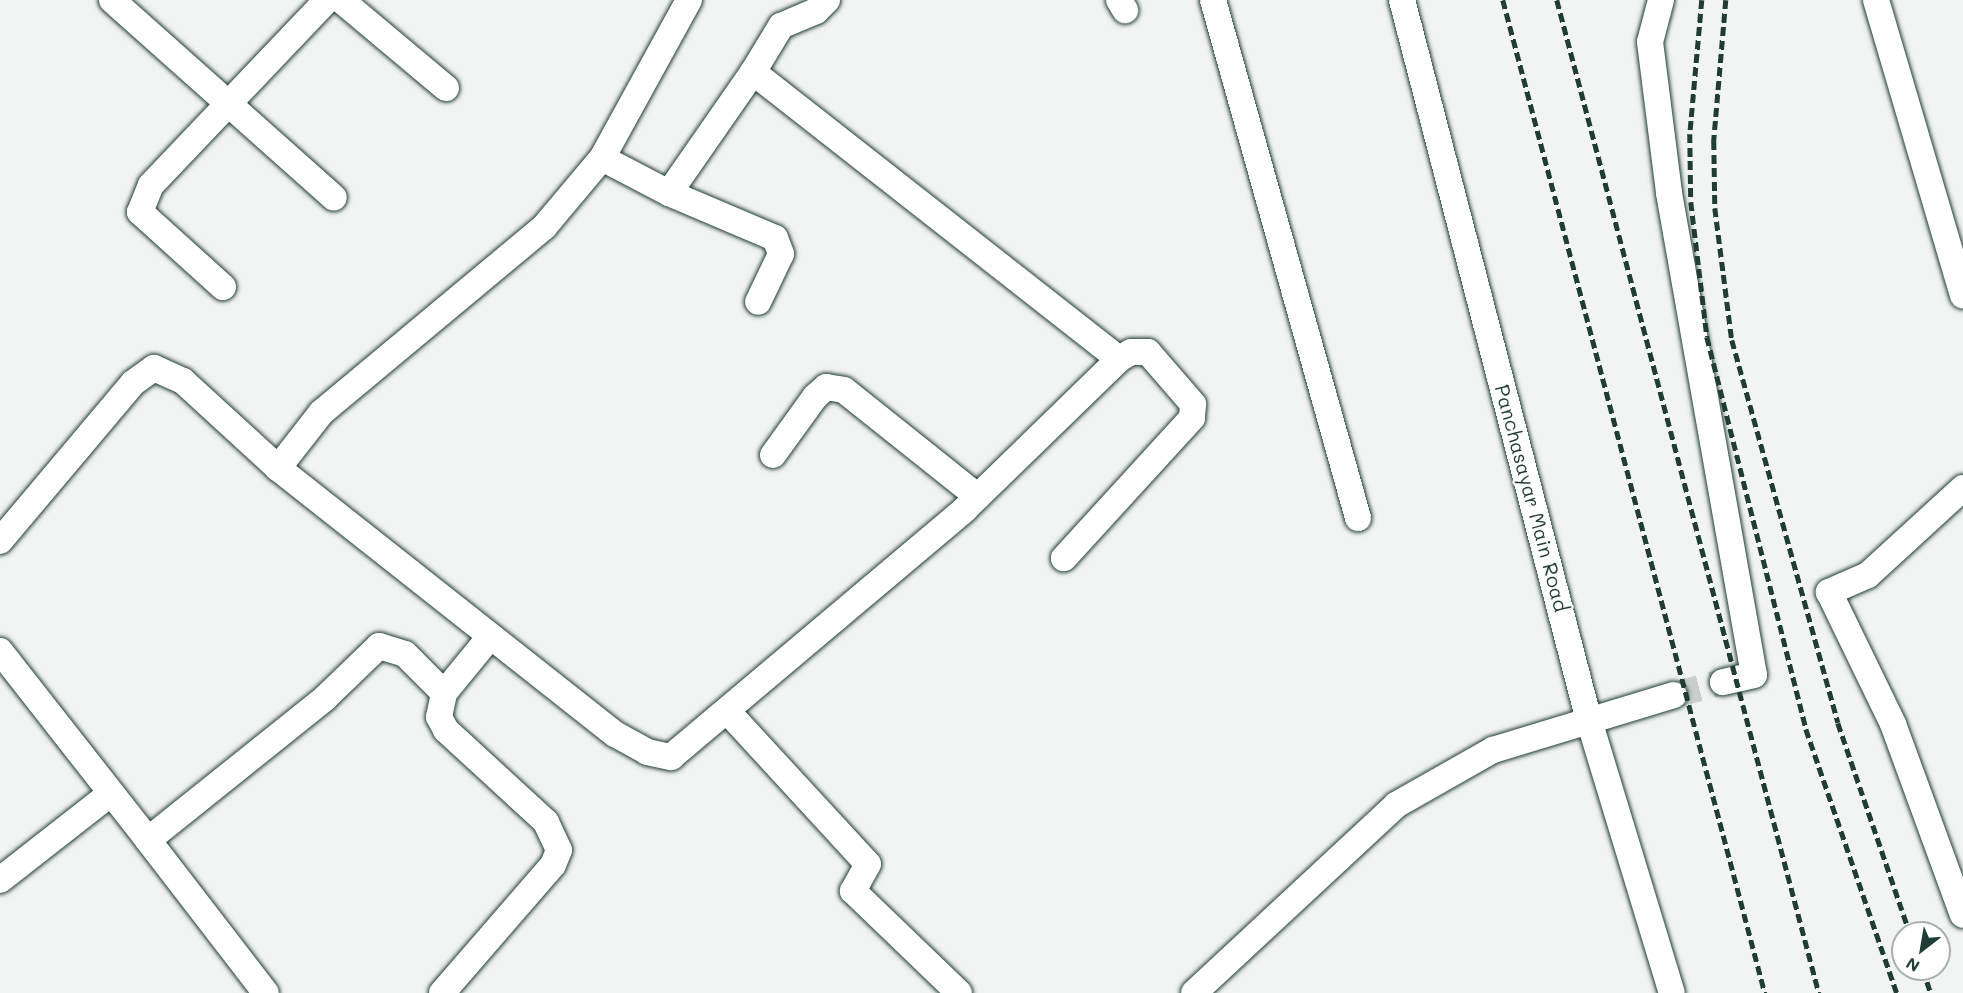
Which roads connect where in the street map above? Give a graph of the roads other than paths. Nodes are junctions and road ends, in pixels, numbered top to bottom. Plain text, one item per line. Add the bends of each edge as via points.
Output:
1 (112, 0) edge
2 (327, 0) edge
3 (341, 0) edge
4 (689, 0) edge
5 (827, 0) edge
6 (1213, 0) edge
7 (1402, 0) edge
8 (1661, 0) edge
9 (1876, 0) edge
10 (753, 72) junction
11 (446, 88) dead end
12 (229, 100) junction
13 (602, 158) junction
14 (669, 193) junction
15 (334, 198) dead end
16 (223, 287) dead end
17 (1963, 296) edge
18 (758, 302) dead end
19 (1119, 359) junction
20 (772, 455) dead end
21 (278, 468) junction
22 (1963, 488) edge
23 (978, 497) junction
24 (1358, 518) dead end
25 (0, 542) edge
26 (1064, 558) dead end
27 (489, 638) junction
28 (0, 651) edge
29 (1723, 682) tunnel mouth
30 (444, 693) junction
31 (1674, 695) tunnel mouth
32 (729, 713) junction
33 (1588, 717) junction
34 (110, 794) junction
35 (148, 840) junction
36 (0, 879) edge
37 (1963, 915) edge
38 (267, 993) edge
39 (442, 993) edge
40 (959, 993) edge
41 (1194, 993) edge
42 (1672, 993) edge

1 - 12 street
2 - 12 street
3 - 11 street
4 - 13 street
5 - 10 street via 816,11 781,26
6 - 24 street
7 - 33 street, Panchasayar Main Road
8 - 29 street via 1650,42 1669,193 1754,675
9 - 17 street
10 - 14 street
10 - 19 street
12 - 15 street
12 - 16 street via 151,185 140,212
13 - 14 street
13 - 21 street via 535,234 321,413
14 - 18 street via 775,238 781,254
19 - 23 street
19 - 26 street via 1131,352 1148,352 1193,404 1192,418
20 - 23 street via 814,397 826,387 844,390
21 - 25 street via 183,381 154,368 133,383
21 - 27 street
22 - 37 street via 1868,575 1829,592 1893,724
23 - 32 street
27 - 30 street
27 - 32 street via 647,752 671,757
28 - 34 street
30 - 35 street via 405,654 379,646 325,698
30 - 39 street via 439,706 446,730 546,822 558,850 553,865
31 - 33 street
32 - 40 street via 868,864 853,891
33 - 41 street via 1493,750 1396,805
33 - 42 street, Panchasayar Main Road
34 - 35 street
34 - 36 street
35 - 38 street

